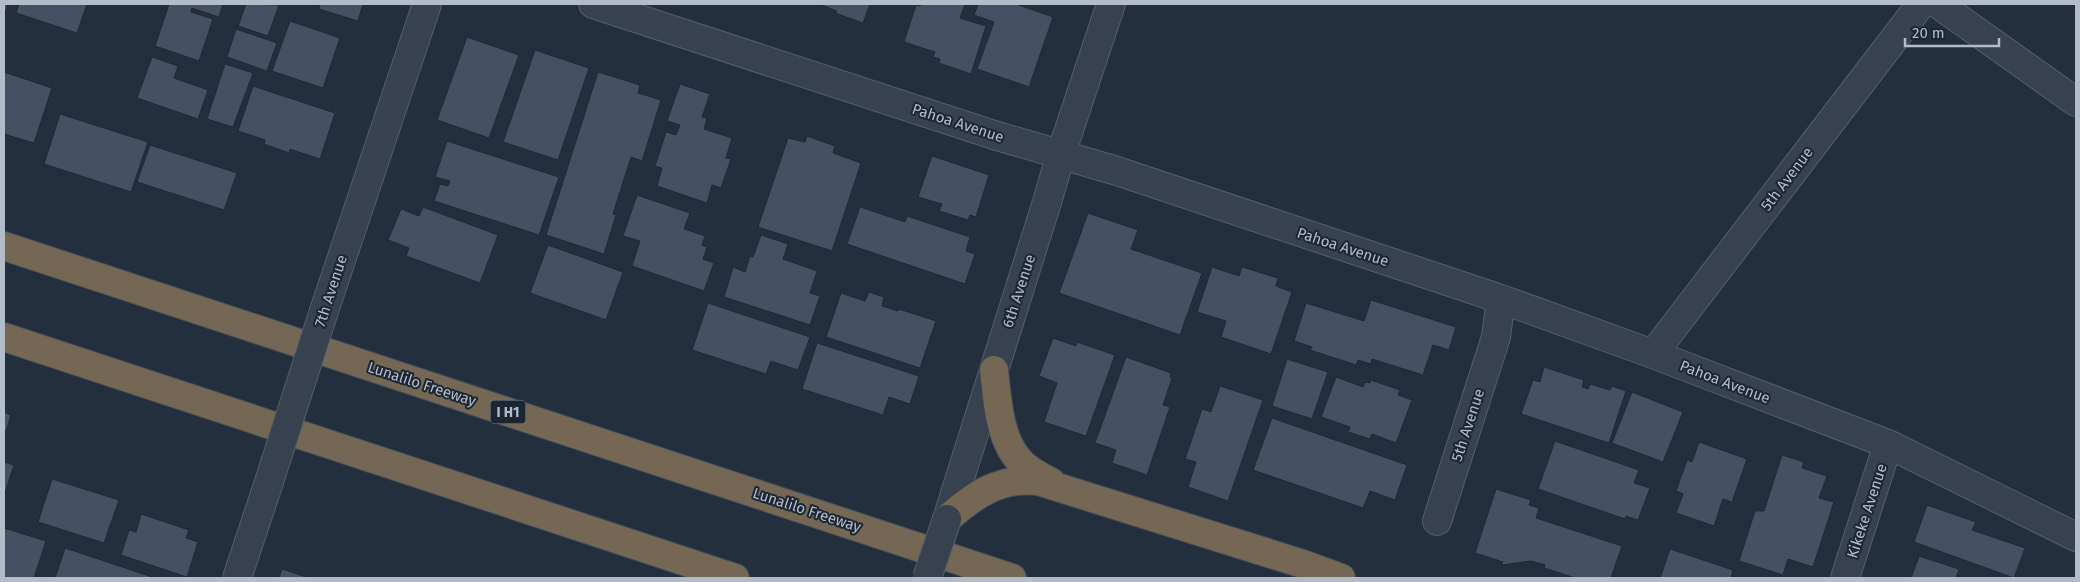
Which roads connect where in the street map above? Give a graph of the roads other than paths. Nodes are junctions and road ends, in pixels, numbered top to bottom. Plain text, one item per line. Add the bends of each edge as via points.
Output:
1 (427, 4) edge
2 (593, 4) edge
3 (1111, 4) edge
4 (1921, 4) edge
5 (1938, 4) edge
6 (2076, 102) edge
7 (1061, 154) junction
8 (4, 246) edge
9 (1501, 299) junction
10 (4, 337) edge
11 (1653, 354) junction
12 (994, 370) junction
13 (1888, 444) junction
14 (1057, 486) junction
15 (947, 519) junction
16 (1436, 521) dead end
17 (2076, 536) edge
18 (237, 578) edge
19 (734, 578) edge
20 (927, 578) edge
21 (1012, 578) edge
22 (1341, 578) edge
23 (1845, 578) edge

1 - 18 street, 7th Avenue, bridge
2 - 7 street, Pahoa Avenue
3 - 7 street, 6th Avenue
4 - 11 street, 5th Avenue
5 - 6 street
7 - 9 street, Pahoa Avenue
7 - 12 street, 6th Avenue
8 - 21 highway, Lunalilo Freeway / I H1
9 - 11 street, Pahoa Avenue
9 - 16 street, 5th Avenue via 1496,337
10 - 19 highway
11 - 13 street, Pahoa Avenue
12 - 14 highway via 1000,411 1013,452 1027,467
12 - 15 street, 6th Avenue
13 - 17 street, Pahoa Avenue
13 - 23 street, Kikeke Avenue
14 - 15 highway via 1029,480 1001,483 976,495
14 - 22 highway
15 - 20 street, 6th Avenue, bridge

